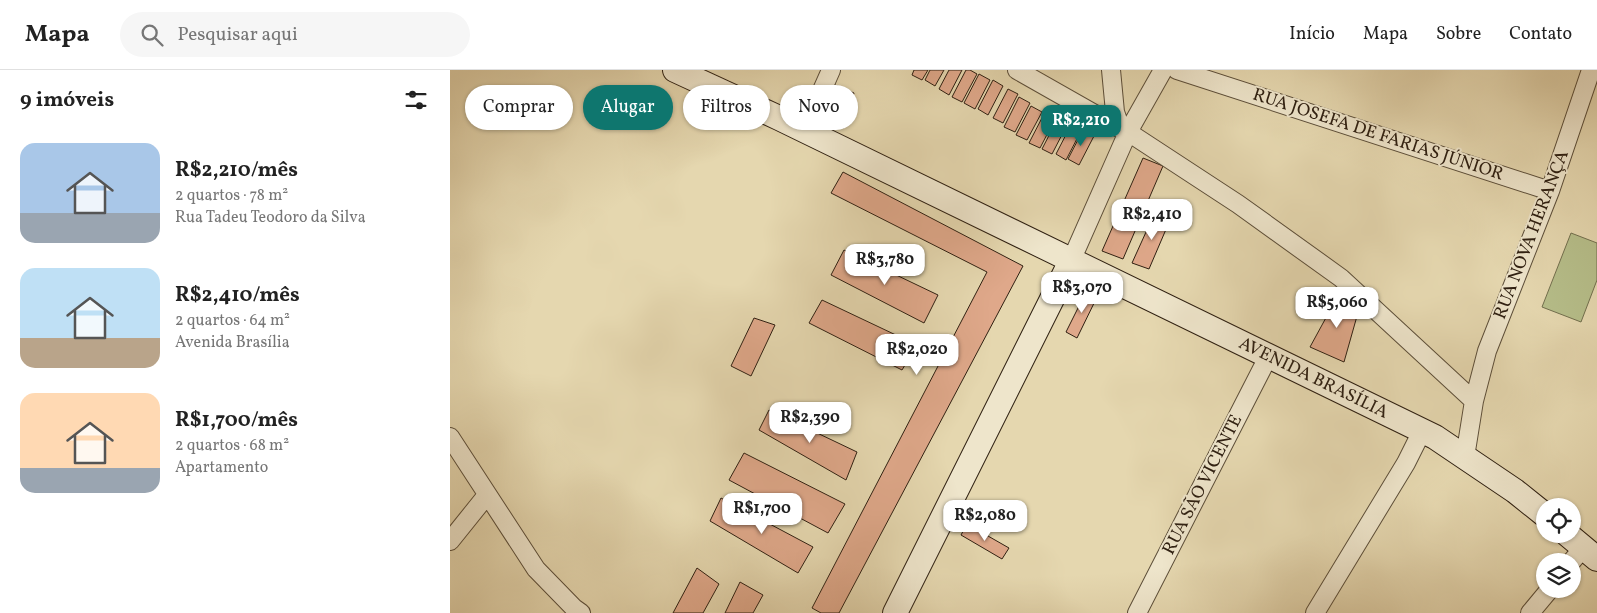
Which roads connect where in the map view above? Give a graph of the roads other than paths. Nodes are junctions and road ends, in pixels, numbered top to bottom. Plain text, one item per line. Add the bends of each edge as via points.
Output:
1 (676, 70) edge
2 (831, 70) edge
3 (1017, 70) edge
4 (1111, 70) edge
5 (1163, 70) edge
6 (1177, 70) edge
7 (1591, 70) edge
8 (1125, 130) junction
9 (804, 131) junction
10 (1550, 191) junction
11 (1072, 261) junction
12 (1268, 356) junction
13 (1474, 401) junction
14 (1422, 431) junction
15 (450, 438) edge
16 (1465, 457) junction
17 (488, 495) junction
18 (1536, 508) edge
19 (450, 542) edge
20 (1542, 598) edge
21 (581, 613) edge
22 (895, 613) edge
23 (1137, 613) edge
24 (1315, 613) edge
25 (1530, 613) edge

1 - 9 main road, AVENIDA BRASÍLIA
2 - 9 street
3 - 8 street
4 - 8 street via 1115,112
5 - 8 street
6 - 10 street, RUA JOSEFA DE FARIAS JÚNIOR
7 - 10 street, RUA NOVA HERANÇA
8 - 11 street
8 - 13 street via 1238,204 1330,270
9 - 11 main road, AVENIDA BRASÍLIA
10 - 13 street, RUA NOVA HERANÇA via 1487,351
11 - 12 main road, AVENIDA BRASÍLIA
11 - 22 main road
12 - 14 main road, AVENIDA BRASÍLIA
12 - 23 street, RUA SÃO VICENTE
13 - 16 street, RUA NOVA HERANÇA
14 - 16 main road, AVENIDA BRASÍLIA
14 - 24 street
15 - 17 street
16 - 18 main road, AVENIDA BRASÍLIA
17 - 19 street
17 - 21 street via 536,569
20 - 25 street

